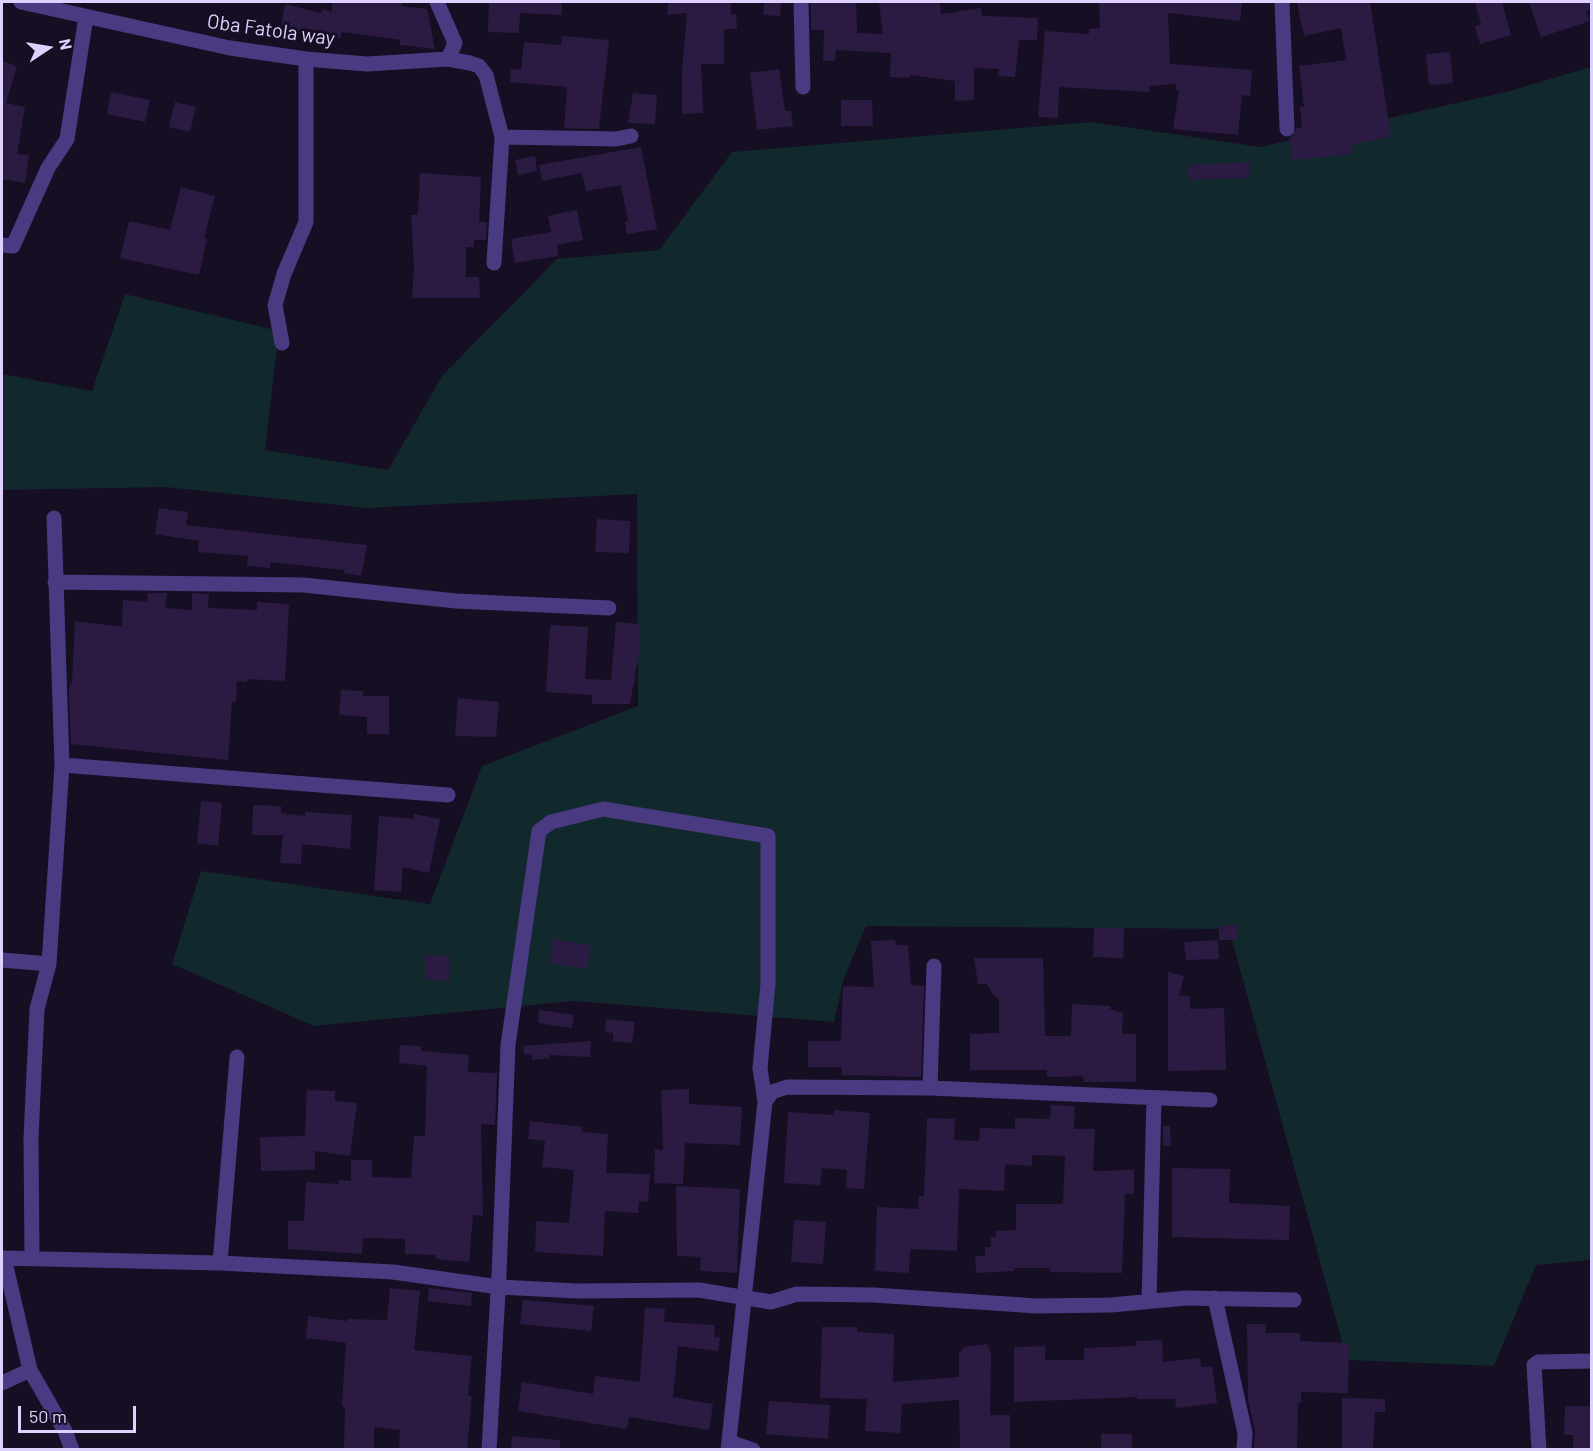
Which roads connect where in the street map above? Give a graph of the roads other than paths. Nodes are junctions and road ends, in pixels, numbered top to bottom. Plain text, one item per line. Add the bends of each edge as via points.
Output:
1 (21, 2) edge
2 (437, 2) edge
3 (801, 2) edge
4 (1282, 2) edge
5 (86, 17) junction
6 (306, 59) junction
7 (448, 59) junction
8 (803, 87) dead end
9 (1287, 129) dead end
10 (631, 136) dead end
11 (502, 137) junction
12 (2, 245) edge
13 (494, 263) dead end
14 (282, 343) dead end
15 (54, 518) dead end
16 (55, 582) junction
17 (609, 608) dead end
18 (62, 765) junction
19 (448, 795) dead end
20 (2, 960) edge
21 (49, 964) junction
22 (934, 966) dead end
23 (237, 1057) dead end
24 (930, 1088) junction
25 (1154, 1098) junction
26 (1210, 1100) dead end
27 (765, 1102) junction
28 (3, 1258) edge
29 (32, 1259) junction
30 (220, 1263) junction
31 (499, 1287) junction
32 (747, 1297) junction
33 (1215, 1298) junction
34 (1294, 1300) dead end
35 (1149, 1302) junction
36 (1592, 1361) edge
37 (30, 1370) junction
38 (2, 1383) edge
39 (729, 1446) edge
40 (72, 1449) edge
41 (489, 1449) edge
42 (753, 1449) edge
43 (1244, 1449) edge
44 (1539, 1449) edge

1 - 5 street, Oba Fatola way
2 - 7 street via 455,43
3 - 8 street
4 - 9 street
5 - 6 street, Oba Fatola way via 230,48
5 - 12 street via 67,140 48,168 13,246
6 - 7 street, Oba Fatola way via 367,64
6 - 14 street via 306,222 275,305
7 - 11 street, Oba Fatola way via 479,66 486,75
10 - 11 street
11 - 13 street, Oba Fatola way
15 - 16 street
16 - 17 street via 303,585 456,601
16 - 18 street
18 - 19 street
18 - 21 street
20 - 21 street
21 - 29 street via 37,1009 31,1138
22 - 24 street
23 - 30 street
24 - 25 street
24 - 27 street via 787,1087 772,1092
25 - 26 street
25 - 35 street
27 - 31 street via 760,1068 768,984 768,836 603,808 552,822 539,831 508,1045
27 - 32 street
28 - 29 street
28 - 37 street
29 - 30 street
30 - 31 street via 393,1272
31 - 32 street via 699,1290
31 - 41 street
32 - 35 street via 771,1302 797,1294 874,1295 1037,1306
32 - 39 street
33 - 34 street
33 - 35 street
33 - 43 street via 1245,1433
36 - 44 street via 1534,1365
37 - 38 street
37 - 40 street
39 - 42 street

